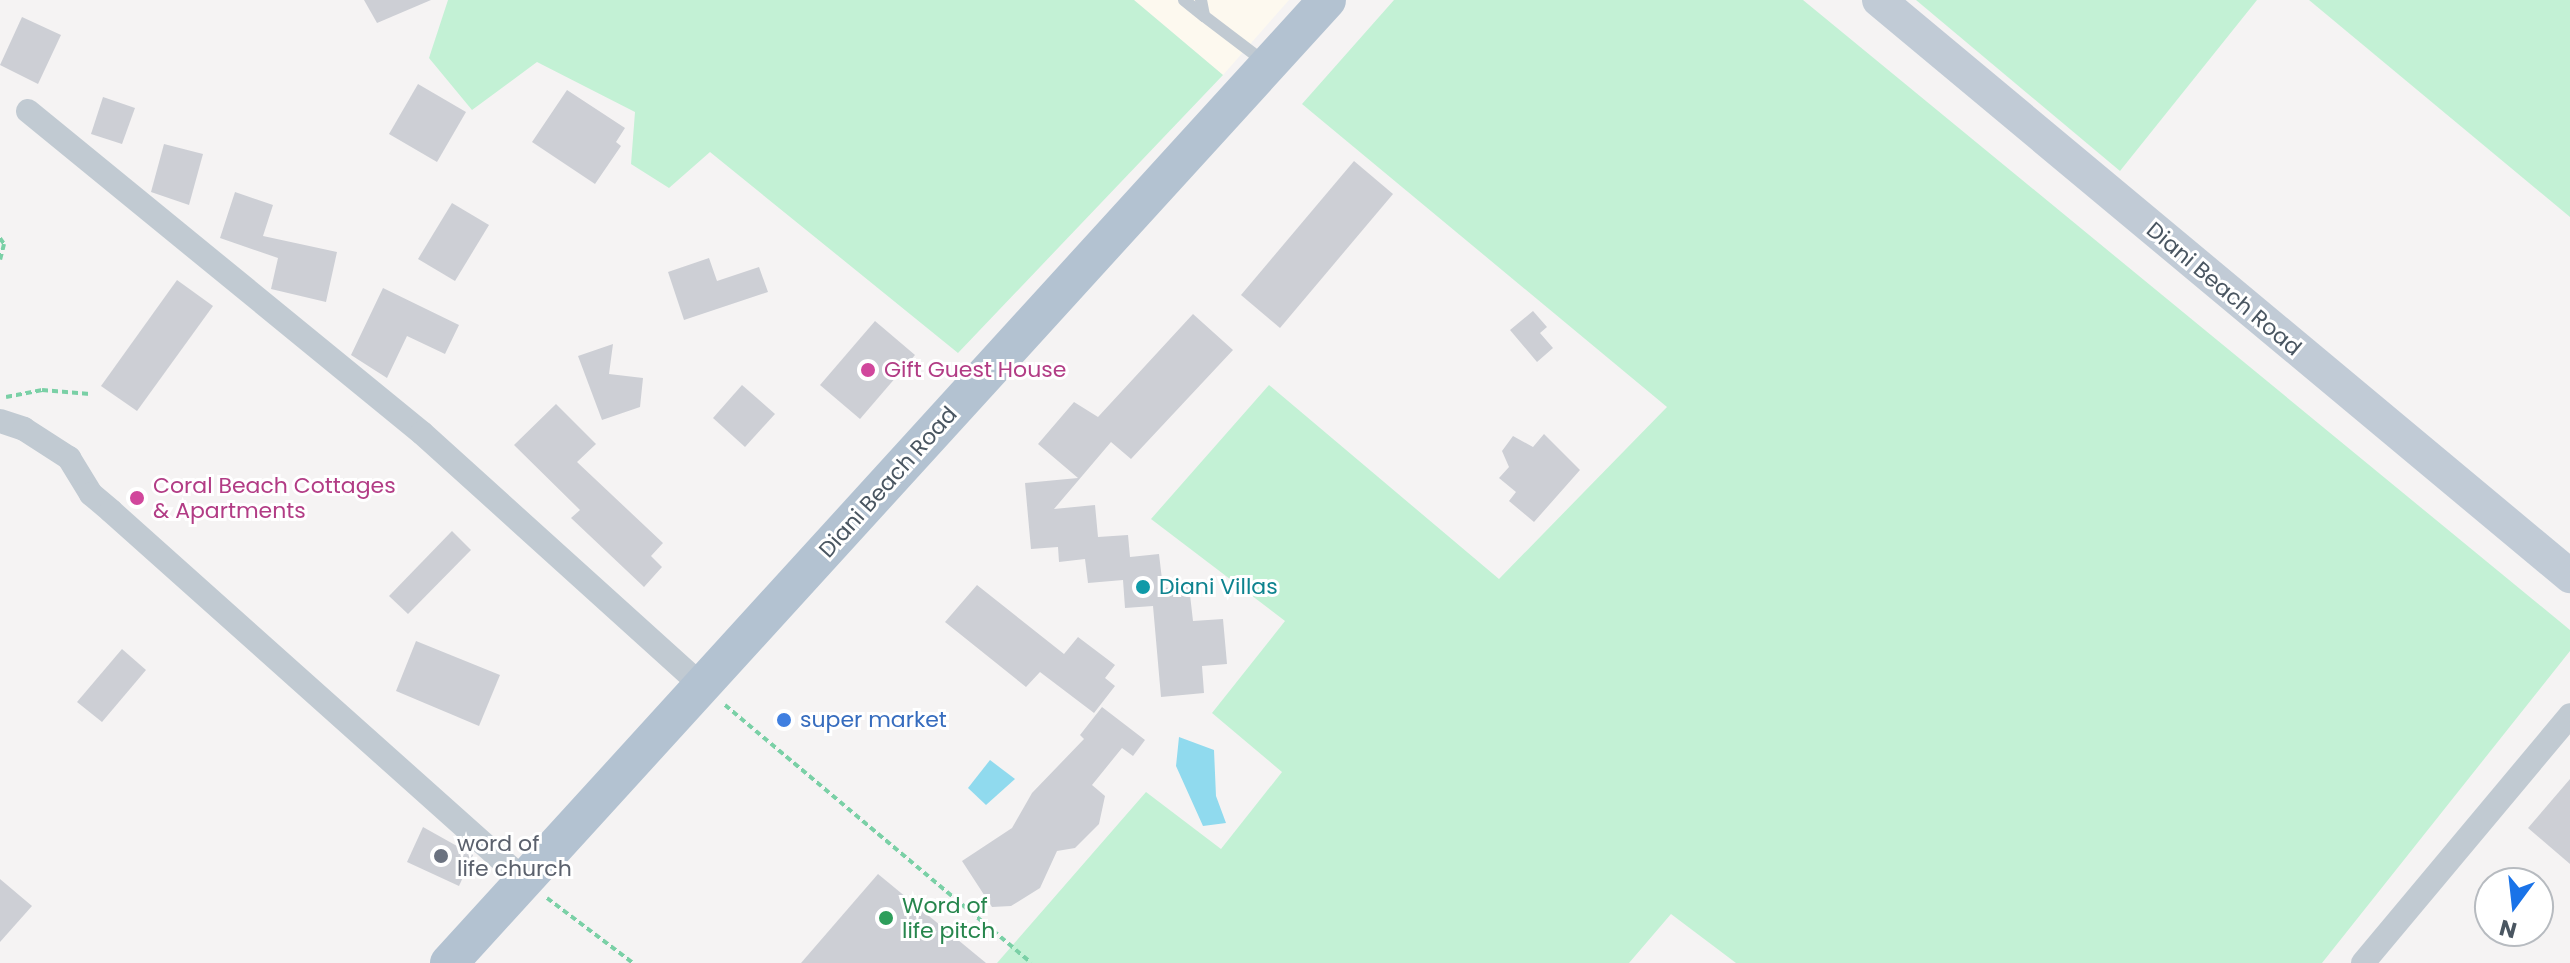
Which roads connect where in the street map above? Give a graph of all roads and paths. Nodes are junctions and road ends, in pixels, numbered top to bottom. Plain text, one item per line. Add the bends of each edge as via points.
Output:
1 (1184, 0) edge
2 (1201, 0) edge
3 (1327, 0) edge
4 (1879, 0) edge
5 (1204, 16) junction
6 (1269, 65) junction
7 (28, 111) dead end
8 (0, 238) edge
9 (0, 260) edge
10 (90, 394) dead end
11 (0, 398) edge
12 (0, 421) edge
13 (2570, 576) edge
14 (702, 686) junction
15 (2570, 715) edge
16 (523, 879) junction
17 (449, 963) edge
18 (633, 963) edge
19 (1031, 963) edge
20 (2363, 963) edge

1 - 5 lane
2 - 5 lane
3 - 6 main road, Diani Beach Road
4 - 13 main road, Diani Beach Road
5 - 6 lane
6 - 14 main road, Diani Beach Road
7 - 14 street via 422,433
8 - 9 path
10 - 11 path via 42,390
12 - 16 street via 37,436 69,458 91,494
14 - 16 main road, Diani Beach Road
14 - 19 path
15 - 20 street
16 - 17 main road, Diani Beach Road
16 - 18 path

